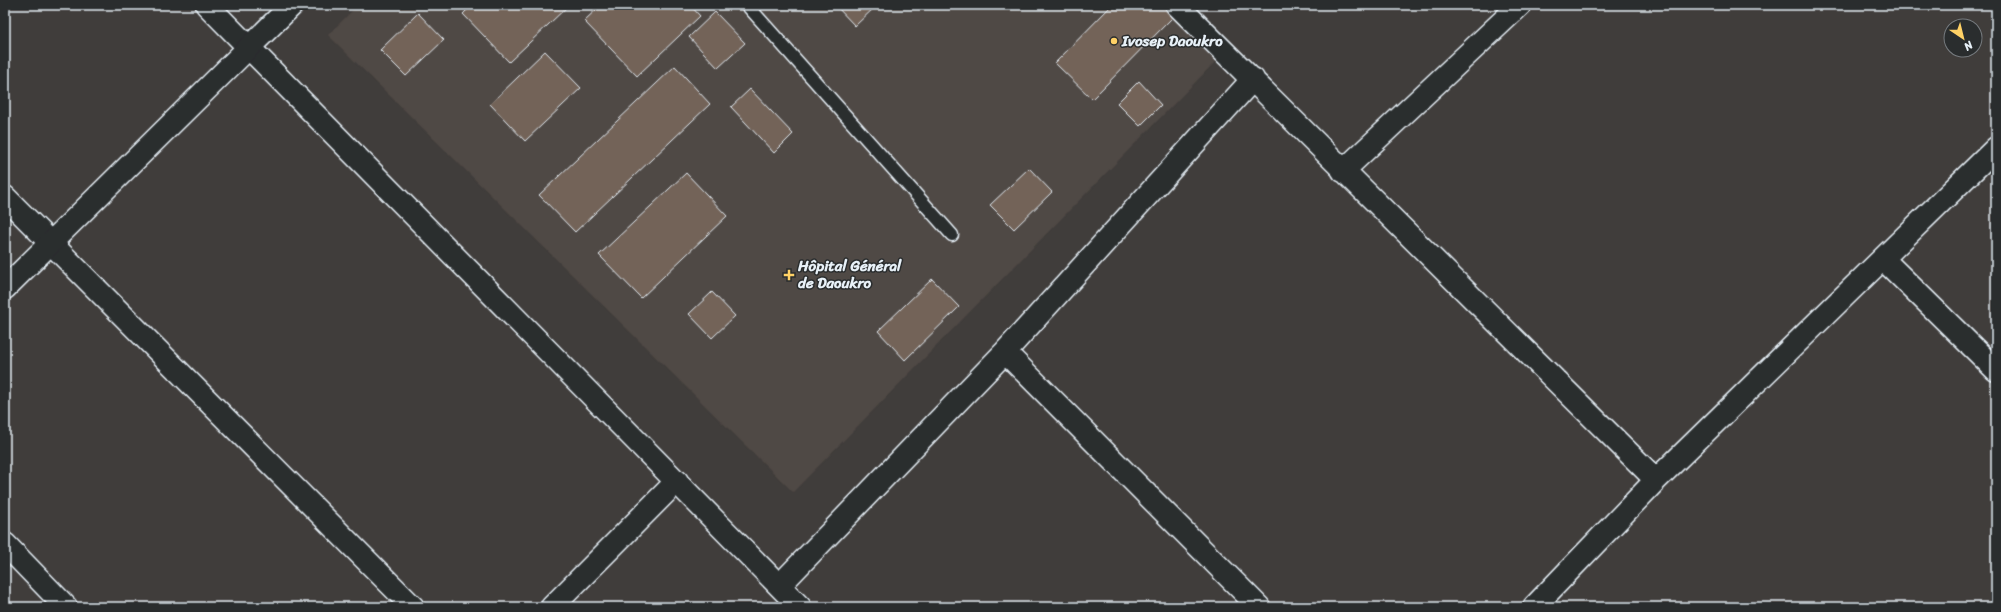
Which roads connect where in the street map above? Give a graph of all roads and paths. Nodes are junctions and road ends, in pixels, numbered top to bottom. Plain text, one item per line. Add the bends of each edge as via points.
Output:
1 (206, 5) edge
2 (292, 5) edge
3 (747, 5) edge
4 (1177, 5) edge
5 (1520, 5) edge
6 (249, 48) junction
7 (1253, 79) junction
8 (1996, 148) edge
9 (1343, 171) junction
10 (5, 197) edge
11 (952, 235) dead end
12 (50, 243) junction
13 (1883, 259) junction
14 (5, 288) edge
15 (1005, 352) junction
16 (1996, 370) edge
17 (1656, 480) junction
18 (677, 481) junction
19 (5, 544) edge
20 (780, 585) junction
21 (66, 607) edge
22 (413, 607) edge
23 (552, 607) edge
24 (800, 607) edge
25 (1259, 607) edge
26 (1534, 607) edge

1 - 6 street
2 - 6 street
3 - 11 lane
4 - 7 street
5 - 9 street
6 - 12 street
6 - 18 street
7 - 9 street
7 - 15 street
8 - 13 street
9 - 17 street
10 - 12 street
12 - 14 street
12 - 22 street
13 - 16 street
13 - 17 street
15 - 20 street
15 - 25 street
17 - 26 street
18 - 20 street
18 - 23 street
19 - 21 street
20 - 24 street

